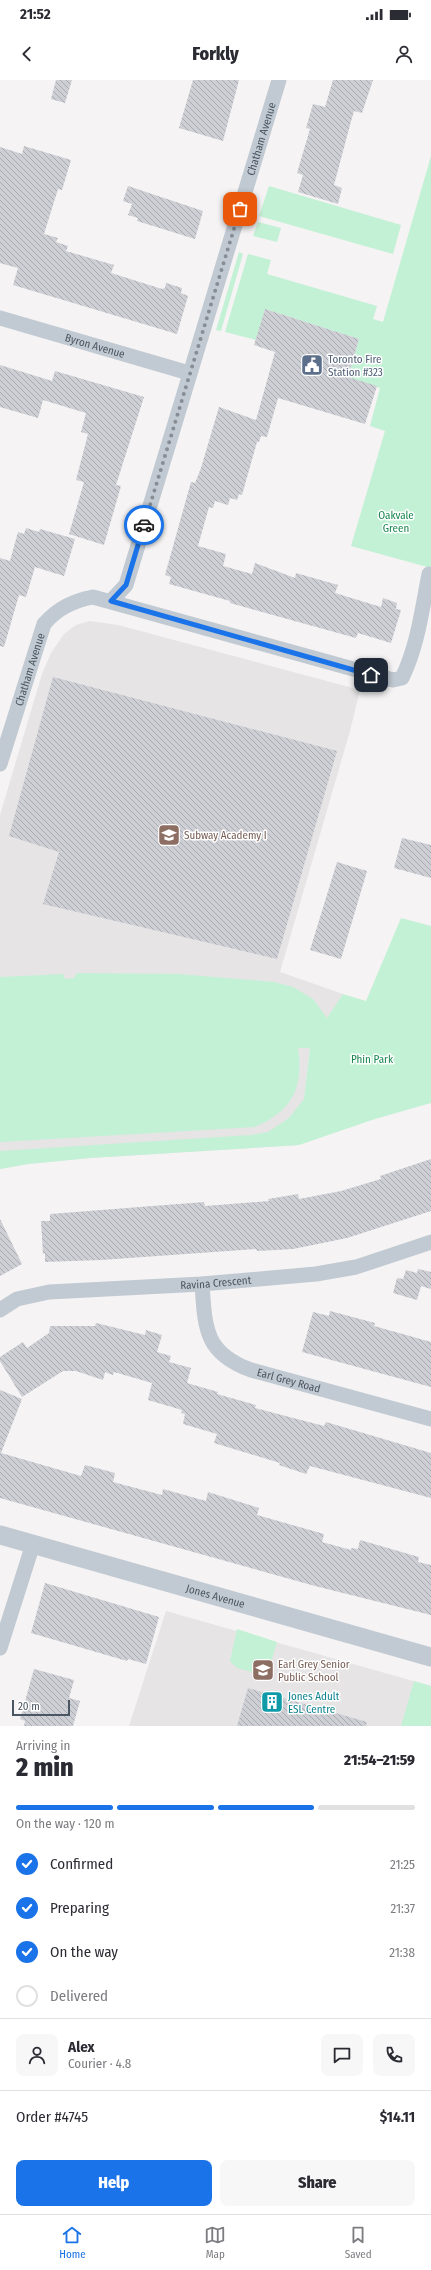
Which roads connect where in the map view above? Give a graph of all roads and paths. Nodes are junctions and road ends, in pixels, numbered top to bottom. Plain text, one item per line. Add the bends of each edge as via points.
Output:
1 (279, 80) edge
2 (0, 318) edge
3 (189, 373) junction
4 (428, 574) dead end
5 (111, 601) junction
6 (424, 637) edge
7 (0, 764) edge
8 (431, 1242) edge
9 (202, 1284) junction
10 (0, 1310) edge
11 (431, 1419) edge
12 (0, 1535) edge
13 (33, 1544) junction
14 (0, 1648) edge
15 (431, 1657) edge

1 - 3 street, Chatham Avenue
2 - 3 street, Byron Avenue
3 - 5 street, Chatham Avenue via 126,585
4 - 6 street
5 - 6 street via 393,680 402,678
5 - 7 street, Chatham Avenue via 93,597 77,600 55,611 44,624
8 - 9 street, Ravina Crescent via 356,1267 329,1272
9 - 10 street, Ravina Crescent via 49,1292 16,1299
9 - 11 street, Earl Grey Road via 211,1342 226,1359 251,1370
12 - 13 street, Jones Avenue
13 - 14 street
13 - 15 street, Jones Avenue

